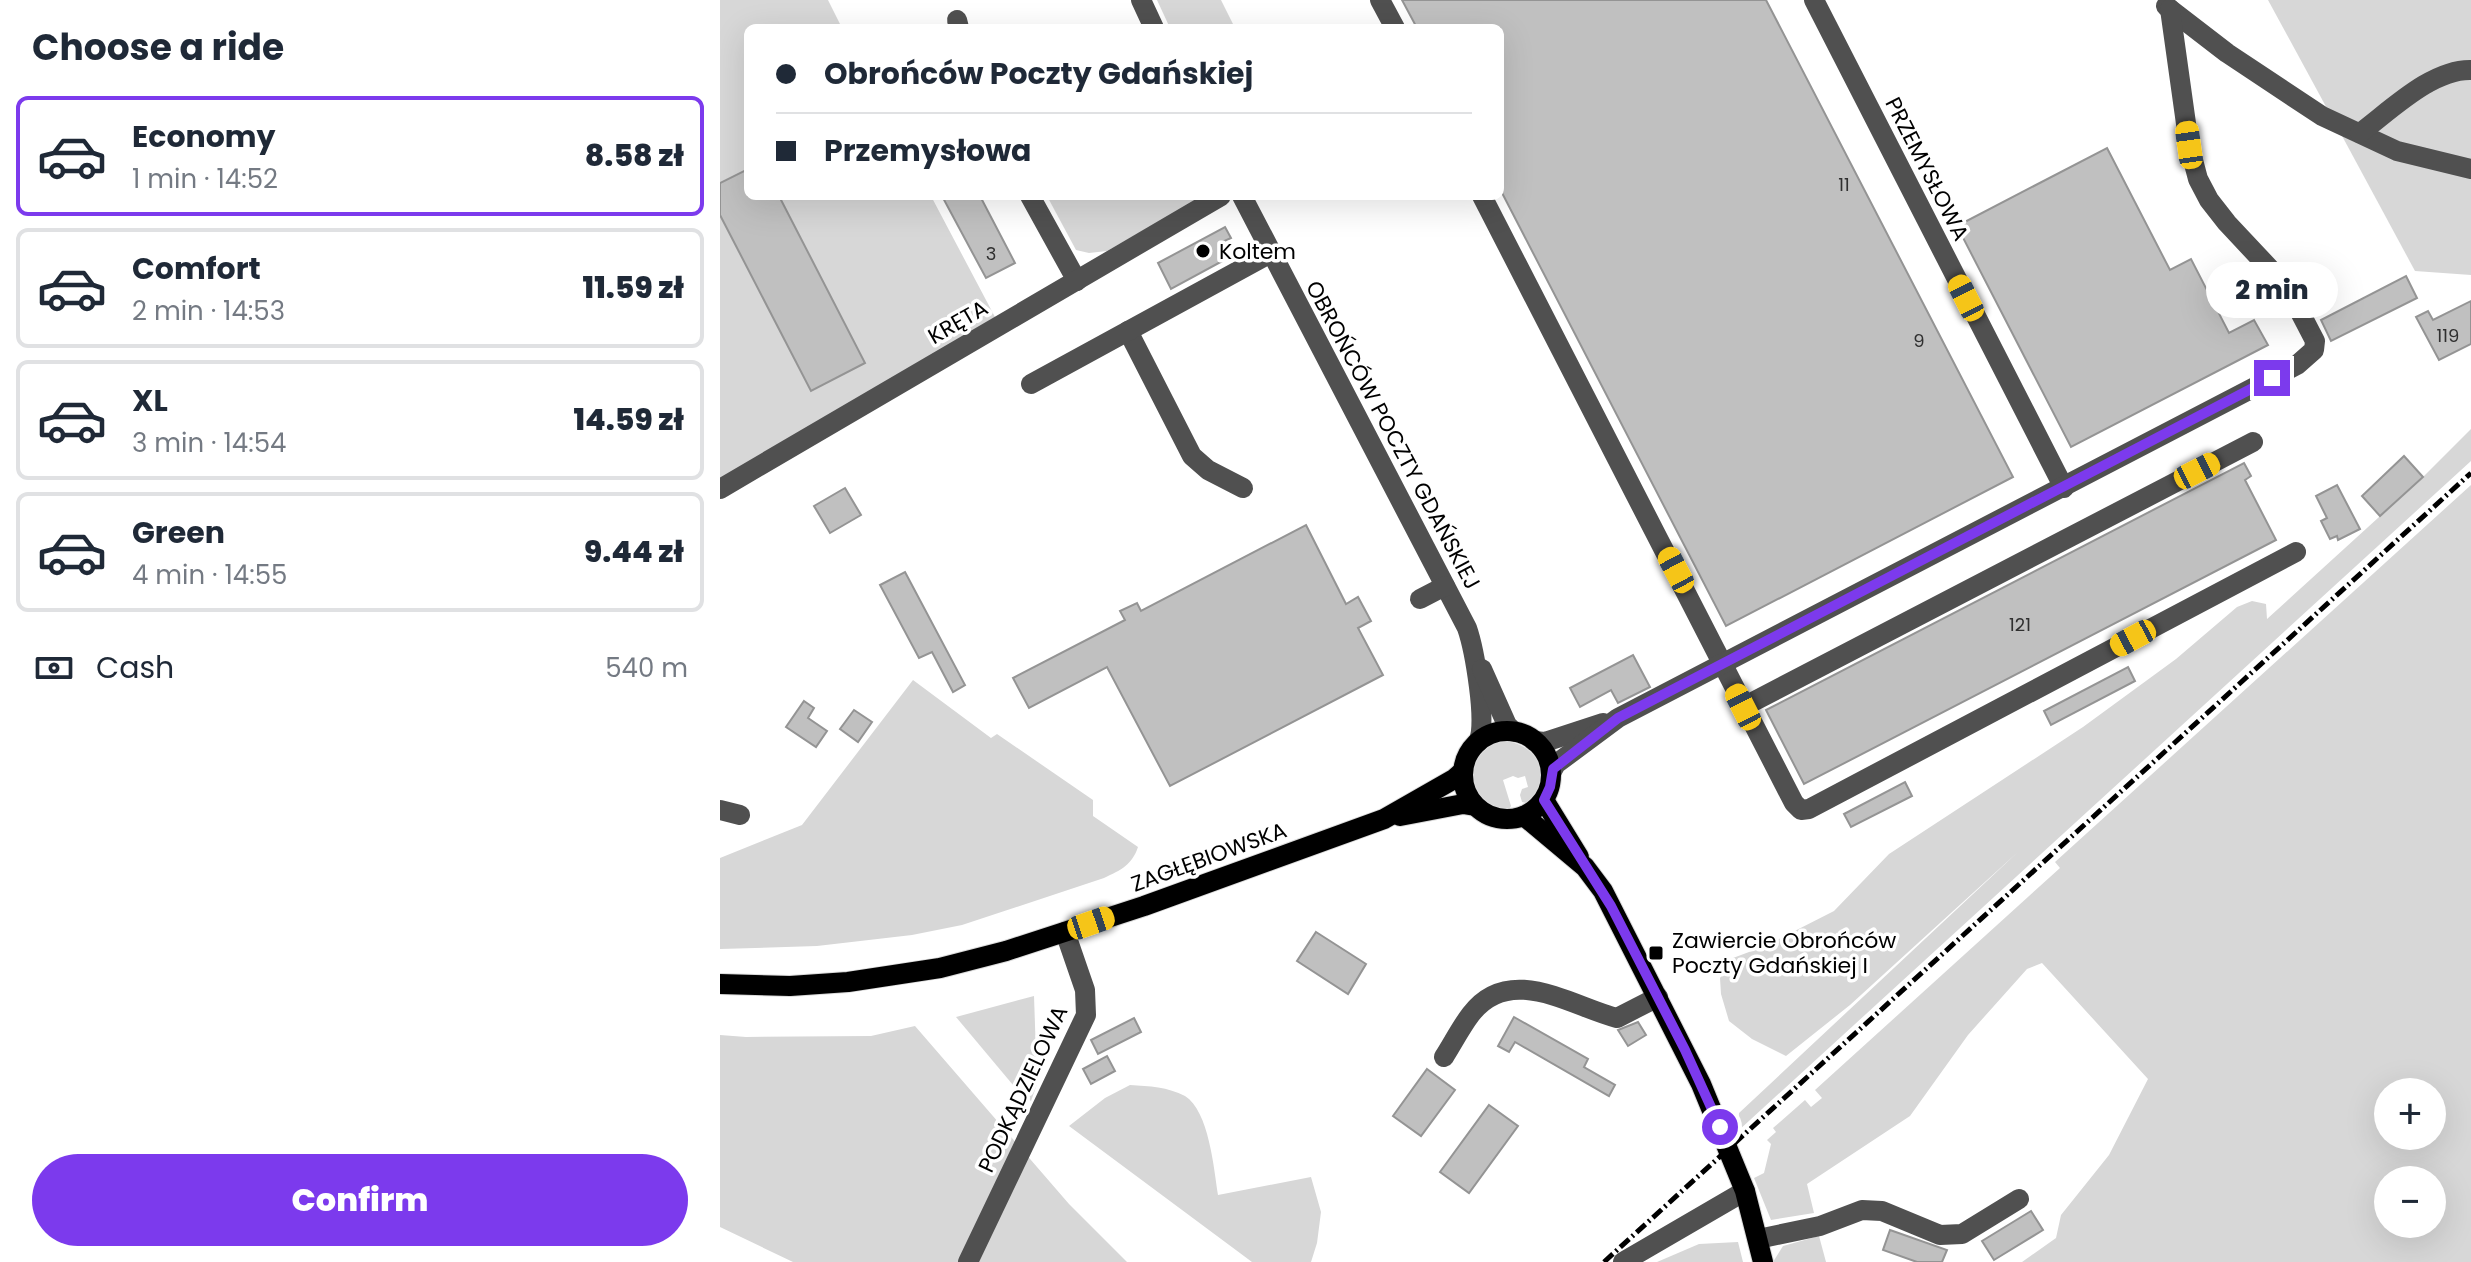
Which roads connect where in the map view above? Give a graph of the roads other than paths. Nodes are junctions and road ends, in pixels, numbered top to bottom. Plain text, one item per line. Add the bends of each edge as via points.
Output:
1 (1141, 0) edge
2 (1380, 0) edge
3 (1814, 0) edge
4 (2165, 5) edge
5 (1152, 24) edge
6 (1393, 24) edge
7 (2471, 70) edge
8 (2360, 133) junction
9 (2471, 169) edge
10 (1032, 200) edge
11 (1214, 200) edge
12 (1244, 200) edge
13 (1484, 200) edge
14 (1271, 253) junction
15 (1077, 281) junction
16 (1128, 331) junction
17 (1031, 384) dead end
18 (2253, 442) dead end
19 (1243, 488) dead end
20 (2064, 488) junction
21 (720, 489) edge
22 (2296, 552) dead end
23 (1445, 586) junction
24 (1420, 599) dead end
25 (1476, 655) junction
26 (1722, 663) junction
27 (1743, 707) junction
28 (1618, 718) junction
29 (1514, 732) junction
30 (1534, 741) junction
31 (1478, 742) junction
32 (1462, 772) junction
33 (1551, 773) junction
34 (1544, 800) junction
35 (1475, 806) junction
36 (1524, 816) junction
37 (1384, 819) junction
38 (1585, 867) junction
39 (1065, 932) junction
40 (720, 984) edge
41 (1658, 997) junction
42 (1444, 1057) dead end
43 (1745, 1191) junction
44 (2019, 1199) dead end
45 (1758, 1239) junction
46 (968, 1262) edge
47 (1623, 1262) edge
48 (1763, 1262) edge

1 - 5 street
2 - 6 street
3 - 20 street, PRZEMYSŁOWA
4 - 8 street via 2286,94
4 - 20 street via 2198,179 2227,223 2287,287 2315,341 2314,350 2297,365
7 - 8 street via 2438,76
8 - 9 street via 2397,151
10 - 15 street
11 - 15 street, KRĘTA
12 - 14 street, OBROŃCÓW POCZTY GDAŃSKIEJ
13 - 26 street
14 - 16 street
14 - 23 street, OBROŃCÓW POCZTY GDAŃSKIEJ
15 - 21 street, KRĘTA
16 - 17 street
16 - 19 street via 1192,456
18 - 27 street
20 - 26 street
22 - 27 street via 1809,809 1794,803
23 - 24 street
23 - 25 street, OBROŃCÓW POCZTY GDAŃSKIEJ
25 - 29 street, OBROŃCÓW POCZTY GDAŃSKIEJ
25 - 31 street, OBROŃCÓW POCZTY GDAŃSKIEJ via 1483,729
26 - 27 street
26 - 28 street
28 - 30 street
28 - 33 street
29 - 30 main road
29 - 31 main road via 1499,732
30 - 33 main road via 1544,751
31 - 32 main road
32 - 35 main road
32 - 37 main road, ZAGŁĘBIOWSKA
33 - 34 main road
34 - 36 main road
34 - 38 main road
35 - 36 main road via 1503,820
35 - 37 main road, ZAGŁĘBIOWSKA
36 - 38 main road
37 - 39 main road, ZAGŁĘBIOWSKA
38 - 41 main road
39 - 40 main road, ZAGŁĘBIOWSKA via 895,976 790,986
39 - 46 street, PODKĄDZIELOWA via 1085,990 1086,1015
41 - 42 street via 1617,1018 1538,991 1494,995 1472,1012
41 - 43 main road
43 - 45 main road
43 - 47 street
44 - 45 street via 1962,1234 1940,1235 1882,1211 1862,1210 1820,1226
45 - 48 main road

